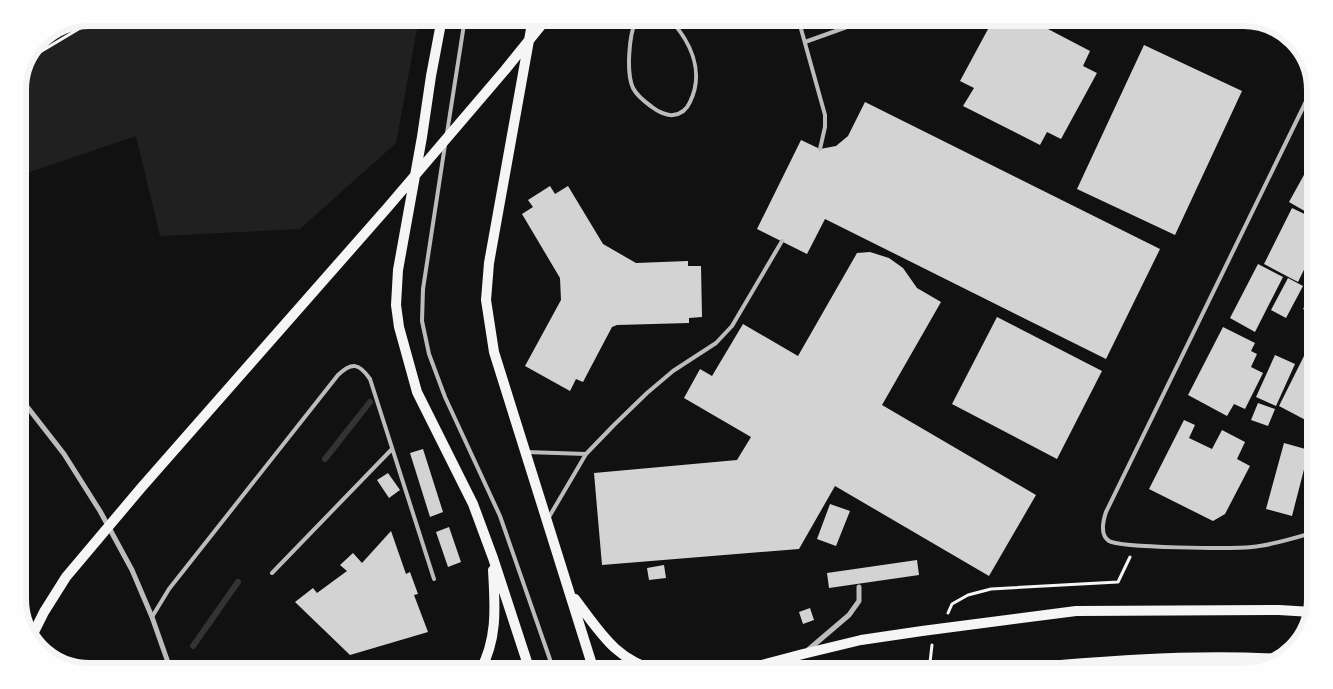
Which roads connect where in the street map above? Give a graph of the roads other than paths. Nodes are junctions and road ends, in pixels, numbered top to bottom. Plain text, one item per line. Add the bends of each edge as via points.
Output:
1 (441, 26) edge
2 (464, 26) edge
3 (532, 26) edge
4 (540, 26) edge
5 (634, 26) edge
6 (676, 26) edge
7 (800, 26) edge
8 (850, 26) edge
9 (805, 42) junction
10 (1307, 99) edge
11 (820, 149) dead end
12 (782, 241) dead end
13 (26, 405) edge
14 (392, 449) junction
15 (525, 452) junction
16 (586, 454) junction
17 (548, 519) junction
18 (1307, 534) edge
19 (493, 558) junction
20 (272, 573) dead end
21 (434, 579) dead end
22 (859, 587) dead end
23 (570, 592) junction
24 (1306, 612) edge
25 (152, 616) junction
26 (35, 630) edge
27 (803, 654) junction
28 (1267, 658) edge
29 (168, 663) edge
30 (483, 663) edge
31 (527, 663) edge
32 (551, 663) edge
33 (591, 663) edge
34 (634, 663) edge
35 (771, 663) edge
36 (1098, 663) edge

1 - 19 main road via 398,270 396,305 417,392 473,504
2 - 32 lane via 423,289 422,321 429,354 500,516
3 - 15 main road via 494,226 486,300 494,352
4 - 26 main road via 66,577
5 - 6 lane via 629,62 633,88 644,101 671,116 687,108 697,80 694,60
7 - 9 lane
8 - 9 lane
9 - 11 lane via 825,115
10 - 18 lane via 1103,523 1104,534 1109,541 1120,544 1252,547
12 - 16 lane via 732,326 716,343 647,392
13 - 25 street via 64,454 100,511
14 - 20 lane
14 - 21 lane
14 - 25 lane via 370,379 355,365 345,368 170,588
15 - 16 lane
15 - 17 main road
16 - 17 lane
17 - 23 main road
19 - 30 main road via 495,631
19 - 31 main road
22 - 27 street via 859,601 849,615
23 - 33 main road
23 - 34 main road via 609,644
24 - 27 main road via 1076,611 861,640
25 - 29 street
27 - 35 main road
28 - 36 main road via 1143,659

